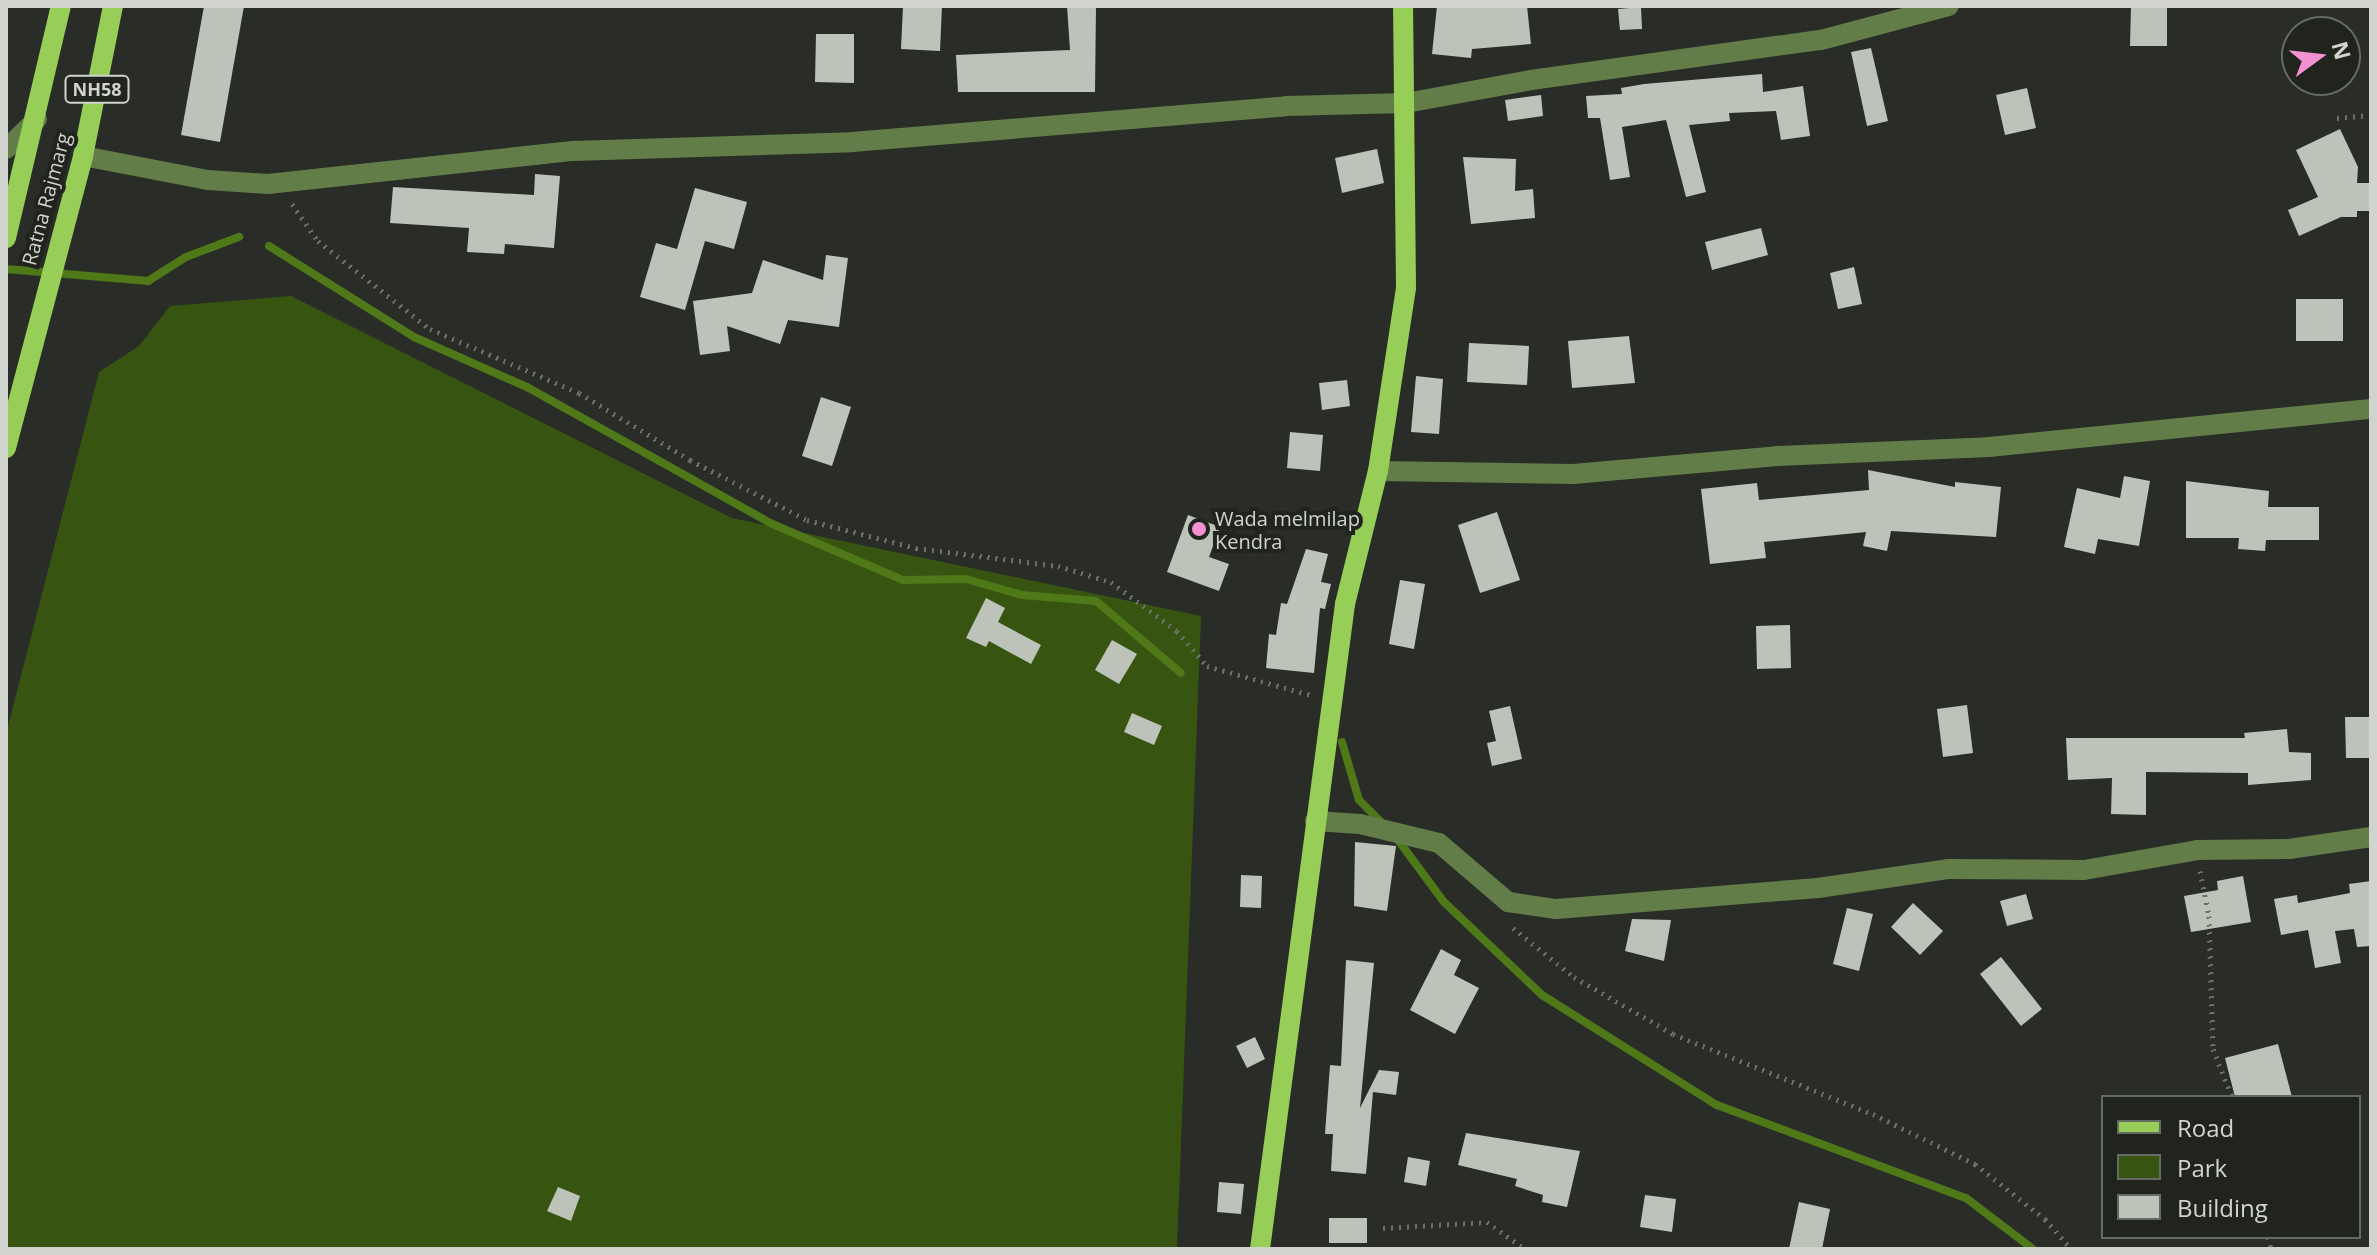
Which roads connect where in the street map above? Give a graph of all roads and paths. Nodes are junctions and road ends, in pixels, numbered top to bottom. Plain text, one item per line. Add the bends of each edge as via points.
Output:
1 (61, 6) edge
2 (113, 6) edge
3 (1403, 6) edge
4 (1949, 6) edge
5 (1406, 103) junction
6 (2371, 115) edge
7 (2337, 118) dead end
8 (37, 119) junction
9 (6, 149) edge
10 (81, 164) junction
11 (291, 202) dead end
12 (6, 238) edge
13 (2371, 409) edge
14 (6, 448) edge
15 (1378, 471) junction
16 (1334, 702) junction
17 (1315, 821) junction
18 (2371, 837) edge
19 (2197, 850) junction
20 (1507, 923) dead end
21 (2231, 1095) edge
22 (1383, 1228) dead end
23 (1260, 1249) edge
24 (1525, 1249) edge
25 (2071, 1249) edge

1 - 8 main road, Ratna Rajmarg / NH58
2 - 10 main road, Ratna Rajmarg / NH58
3 - 5 main road
4 - 5 street via 1821,40
5 - 10 street via 1286,106 852,142 573,151 268,184
5 - 15 main road via 1406,287
6 - 7 path
8 - 9 street
8 - 12 main road, Ratna Rajmarg / NH58
10 - 14 main road, Ratna Rajmarg / NH58
11 - 16 path via 318,241 430,329 579,393 690,460 807,520 916,548 1058,566 1111,582 1177,631 1207,666
13 - 15 street via 1989,447 1777,456 1573,474
15 - 16 main road via 1345,604
16 - 17 main road
17 - 19 street via 1360,824 1439,843 1508,902 1556,909 1818,888 1948,869 2084,870
17 - 23 main road
18 - 19 street via 2289,849
19 - 21 path via 2209,916 2213,1049
20 - 25 path via 1574,977 1673,1034 1873,1114 1975,1164 2045,1219
22 - 24 path via 1487,1222

